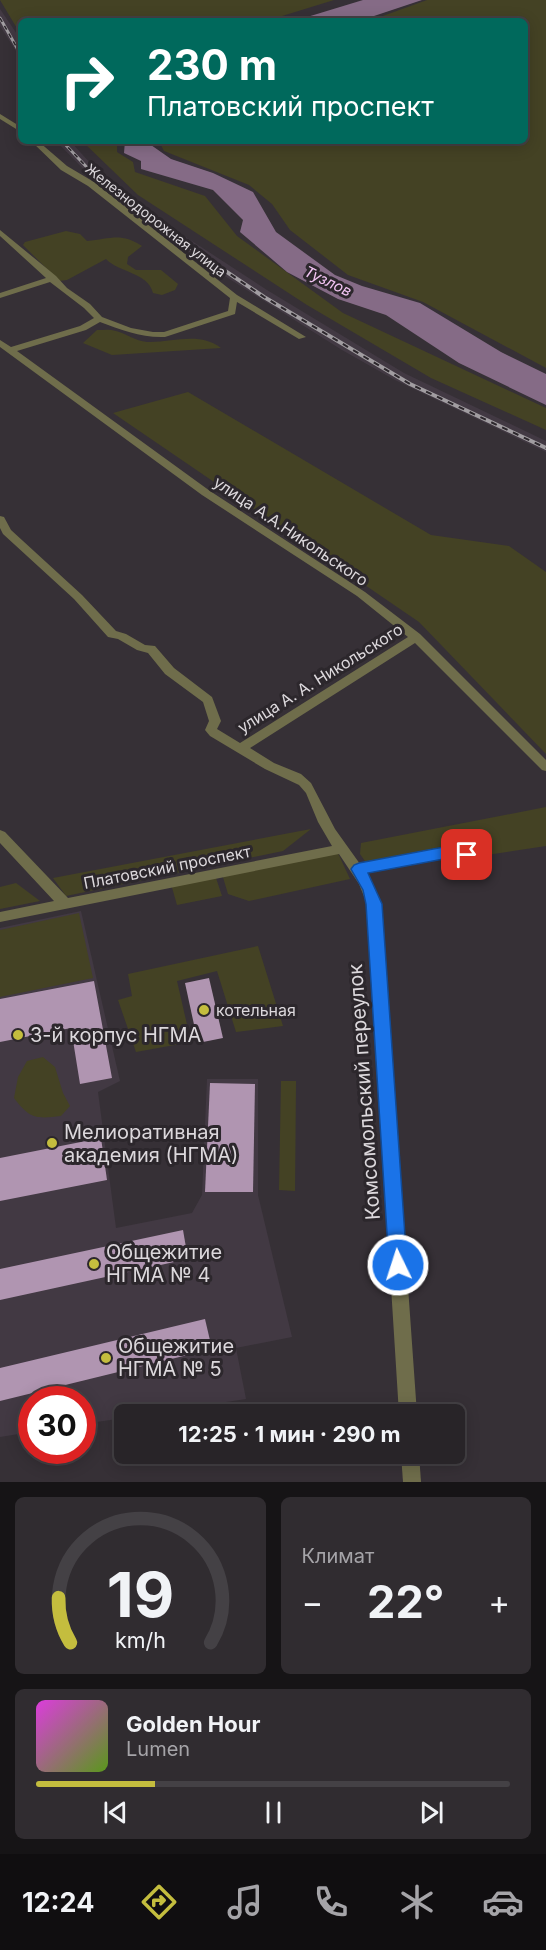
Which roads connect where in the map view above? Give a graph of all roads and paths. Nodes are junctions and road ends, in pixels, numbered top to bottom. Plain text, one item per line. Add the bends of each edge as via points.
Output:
1 (0, 116) edge
2 (18, 128) edge
3 (37, 144) edge
4 (0, 232) edge
5 (53, 278) junction
6 (0, 296) edge
7 (234, 297) junction
8 (99, 319) junction
9 (302, 337) dead end
10 (0, 343) edge
11 (11, 350) junction
12 (0, 519) edge
13 (417, 637) junction
14 (241, 748) junction
15 (546, 767) edge
16 (0, 835) edge
17 (341, 849) junction
18 (484, 857) dead end
19 (359, 869) junction
20 (65, 904) junction
21 (0, 917) edge
22 (407, 1404) edge
23 (411, 1464) edge
24 (412, 1482) edge

1 - 2 street
3 - 7 street, Железнодорожная улица
4 - 5 street
5 - 6 street
5 - 8 street
7 - 8 street, Железнодорожная улица via 232,312 165,334 141,333
7 - 9 street, Железнодорожная улица
8 - 11 street
10 - 11 street, улица А.А.Никольского
11 - 13 street, улица А.А.Никольского via 206,493 361,594
12 - 14 street, Комсомольский переулок via 7,532 112,634 151,650 208,700 215,721 211,730 219,739
13 - 14 street, улица А. А. Никольского
13 - 15 street, улица А.А.Никольского
14 - 17 street, Комсомольский переулок via 256,760 302,781
16 - 20 street
17 - 19 street, Комсомольский переулок
17 - 20 street, Платовский проспект
18 - 19 street via 449,852
19 - 22 street, Комсомольский переулок via 374,904
20 - 21 street, Платовский проспект
23 - 24 street

